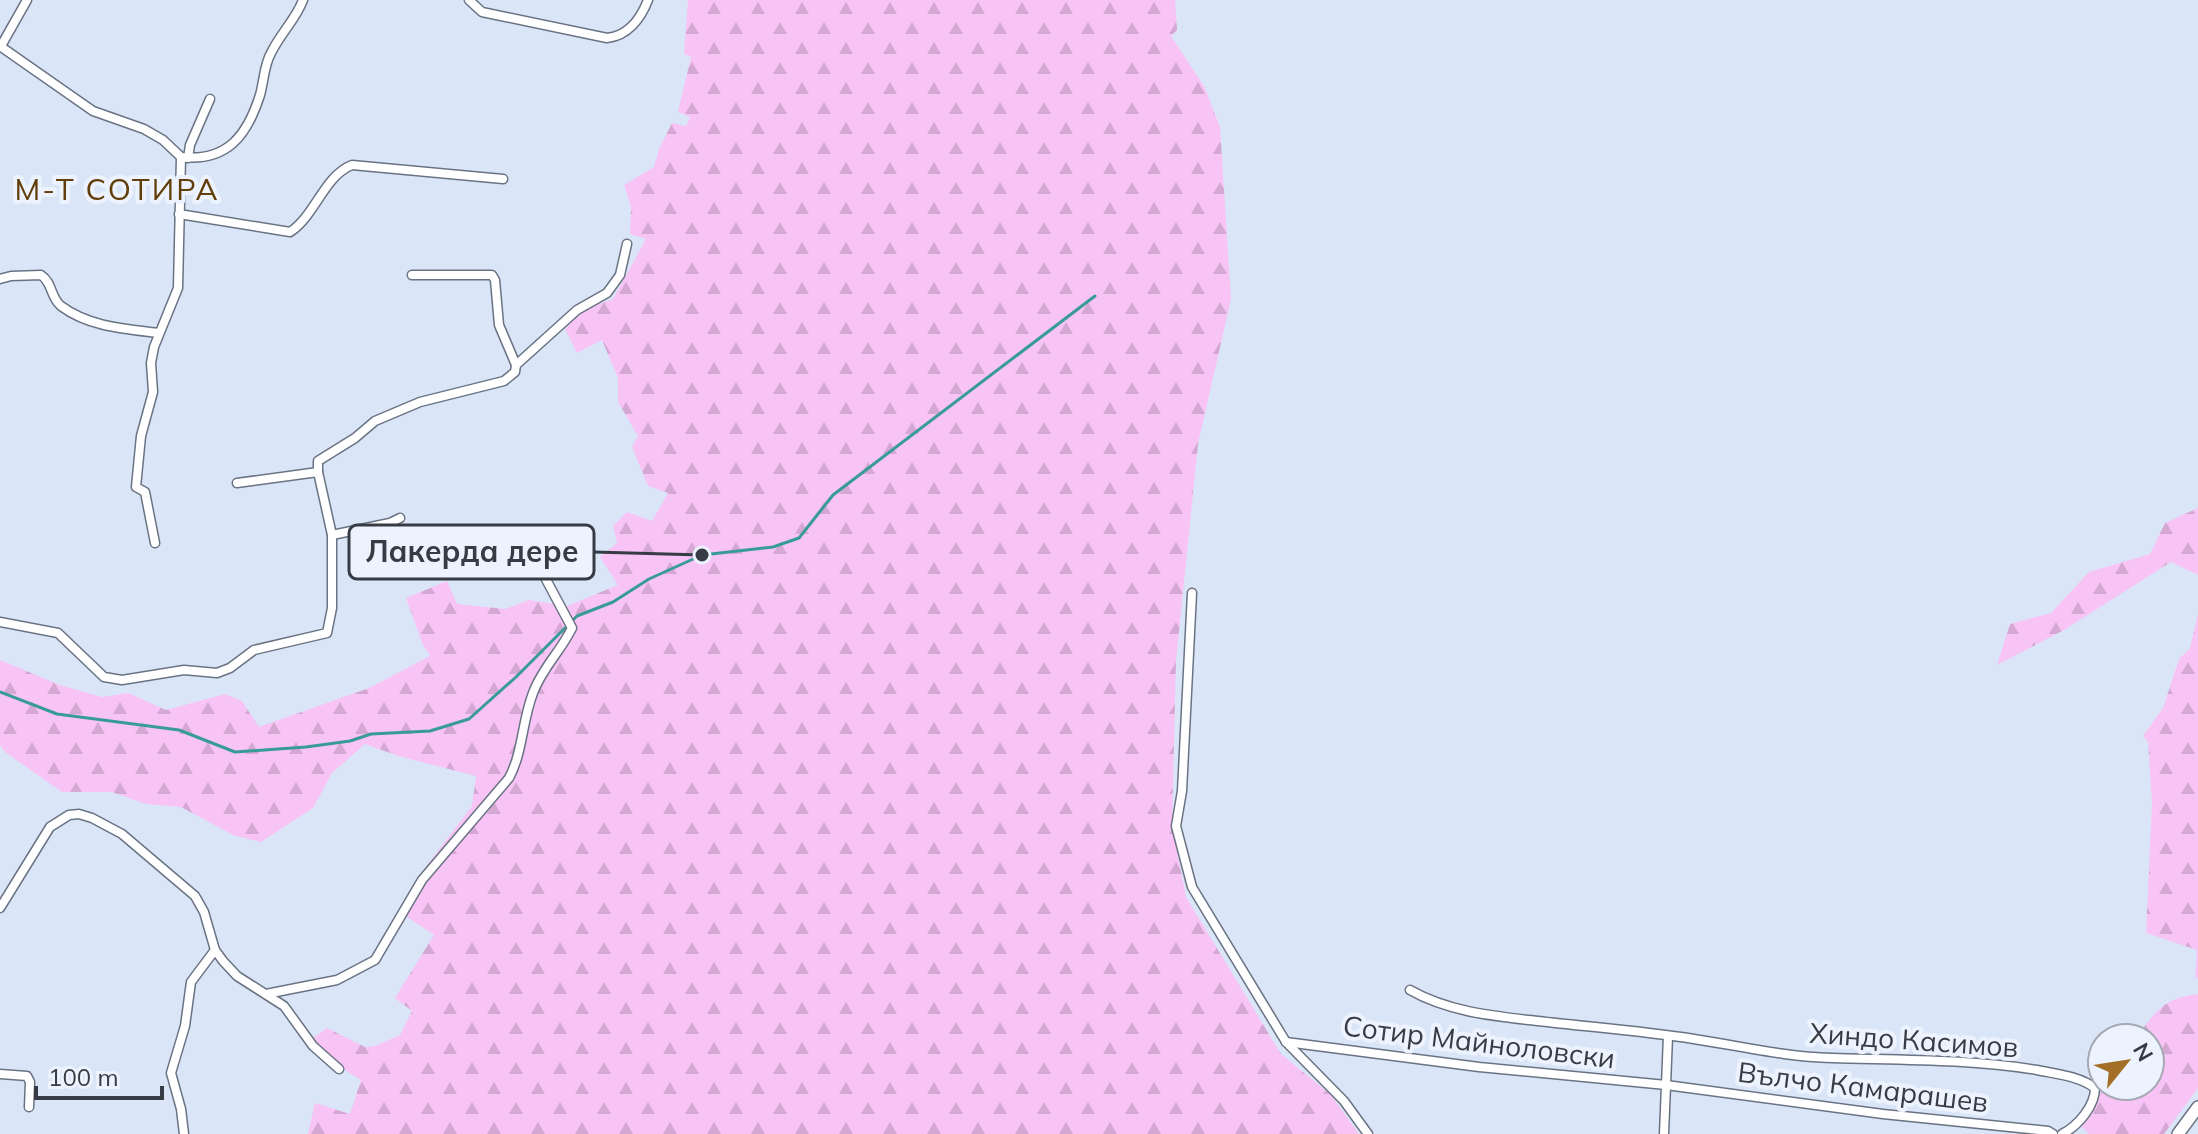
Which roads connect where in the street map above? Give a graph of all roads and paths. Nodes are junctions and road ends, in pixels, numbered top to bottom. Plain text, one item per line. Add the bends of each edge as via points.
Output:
1 (27, 0) edge
2 (303, 0) edge
3 (469, 0) edge
4 (648, 0) edge
5 (0, 46) edge
6 (210, 99) dead end
7 (185, 158) junction
8 (503, 179) dead end
9 (179, 214) junction
10 (627, 244) dead end
11 (412, 275) dead end
12 (0, 279) edge
13 (159, 333) junction
14 (516, 365) junction
15 (318, 472) junction
16 (237, 483) dead end
17 (400, 518) dead end
18 (332, 535) junction
19 (155, 543) dead end
20 (533, 555) dead end
21 (1192, 593) dead end
22 (0, 622) edge
23 (0, 908) edge
24 (215, 950) junction
25 (1410, 990) dead end
26 (266, 994) junction
27 (1668, 1036) junction
28 (1286, 1042) junction
29 (339, 1069) dead end
30 (0, 1074) edge
31 (1666, 1085) junction
32 (29, 1107) dead end
33 (2198, 1107) edge
34 (184, 1134) edge
35 (1368, 1134) edge
36 (1664, 1134) edge
37 (2053, 1134) edge
38 (2062, 1134) edge
39 (2178, 1134) edge

1 - 5 street
2 - 7 street via 269,56 260,95 241,136 217,155
3 - 4 street via 482,12 607,38 630,30
5 - 7 street via 93,111 144,129
6 - 7 street
7 - 9 street
8 - 9 street via 352,165 340,172 295,229 283,233
9 - 13 street via 178,288
10 - 14 street via 620,275 607,293 577,310
11 - 14 street via 492,275 499,325
12 - 13 street via 41,275 61,306 91,321
13 - 19 street via 136,487 145,492
14 - 15 street via 502,382 420,402 375,421 318,461
15 - 16 street
15 - 18 street
17 - 18 street
18 - 22 street via 327,633 254,650 217,673 184,670 138,679 104,677 58,633
20 - 26 street via 572,628 533,692 509,778 422,880 375,960 337,980
21 - 28 street via 1176,826 1197,899
23 - 24 street via 50,827 79,814 122,834 195,896
24 - 26 street via 237,976
24 - 34 street via 191,982 171,1073
25 - 27 street via 1432,1003 1481,1015
26 - 29 street via 284,1006 313,1046
27 - 31 street
27 - 38 street, Хиндо Касимов via 1829,1058 1924,1060 2055,1073 2095,1088 2095,1097 2073,1129
28 - 31 street, Сотир Майноловски
28 - 35 street via 1344,1101
30 - 32 street via 27,1076
31 - 36 street
31 - 37 street, Вълчо Камарашев
33 - 39 street

